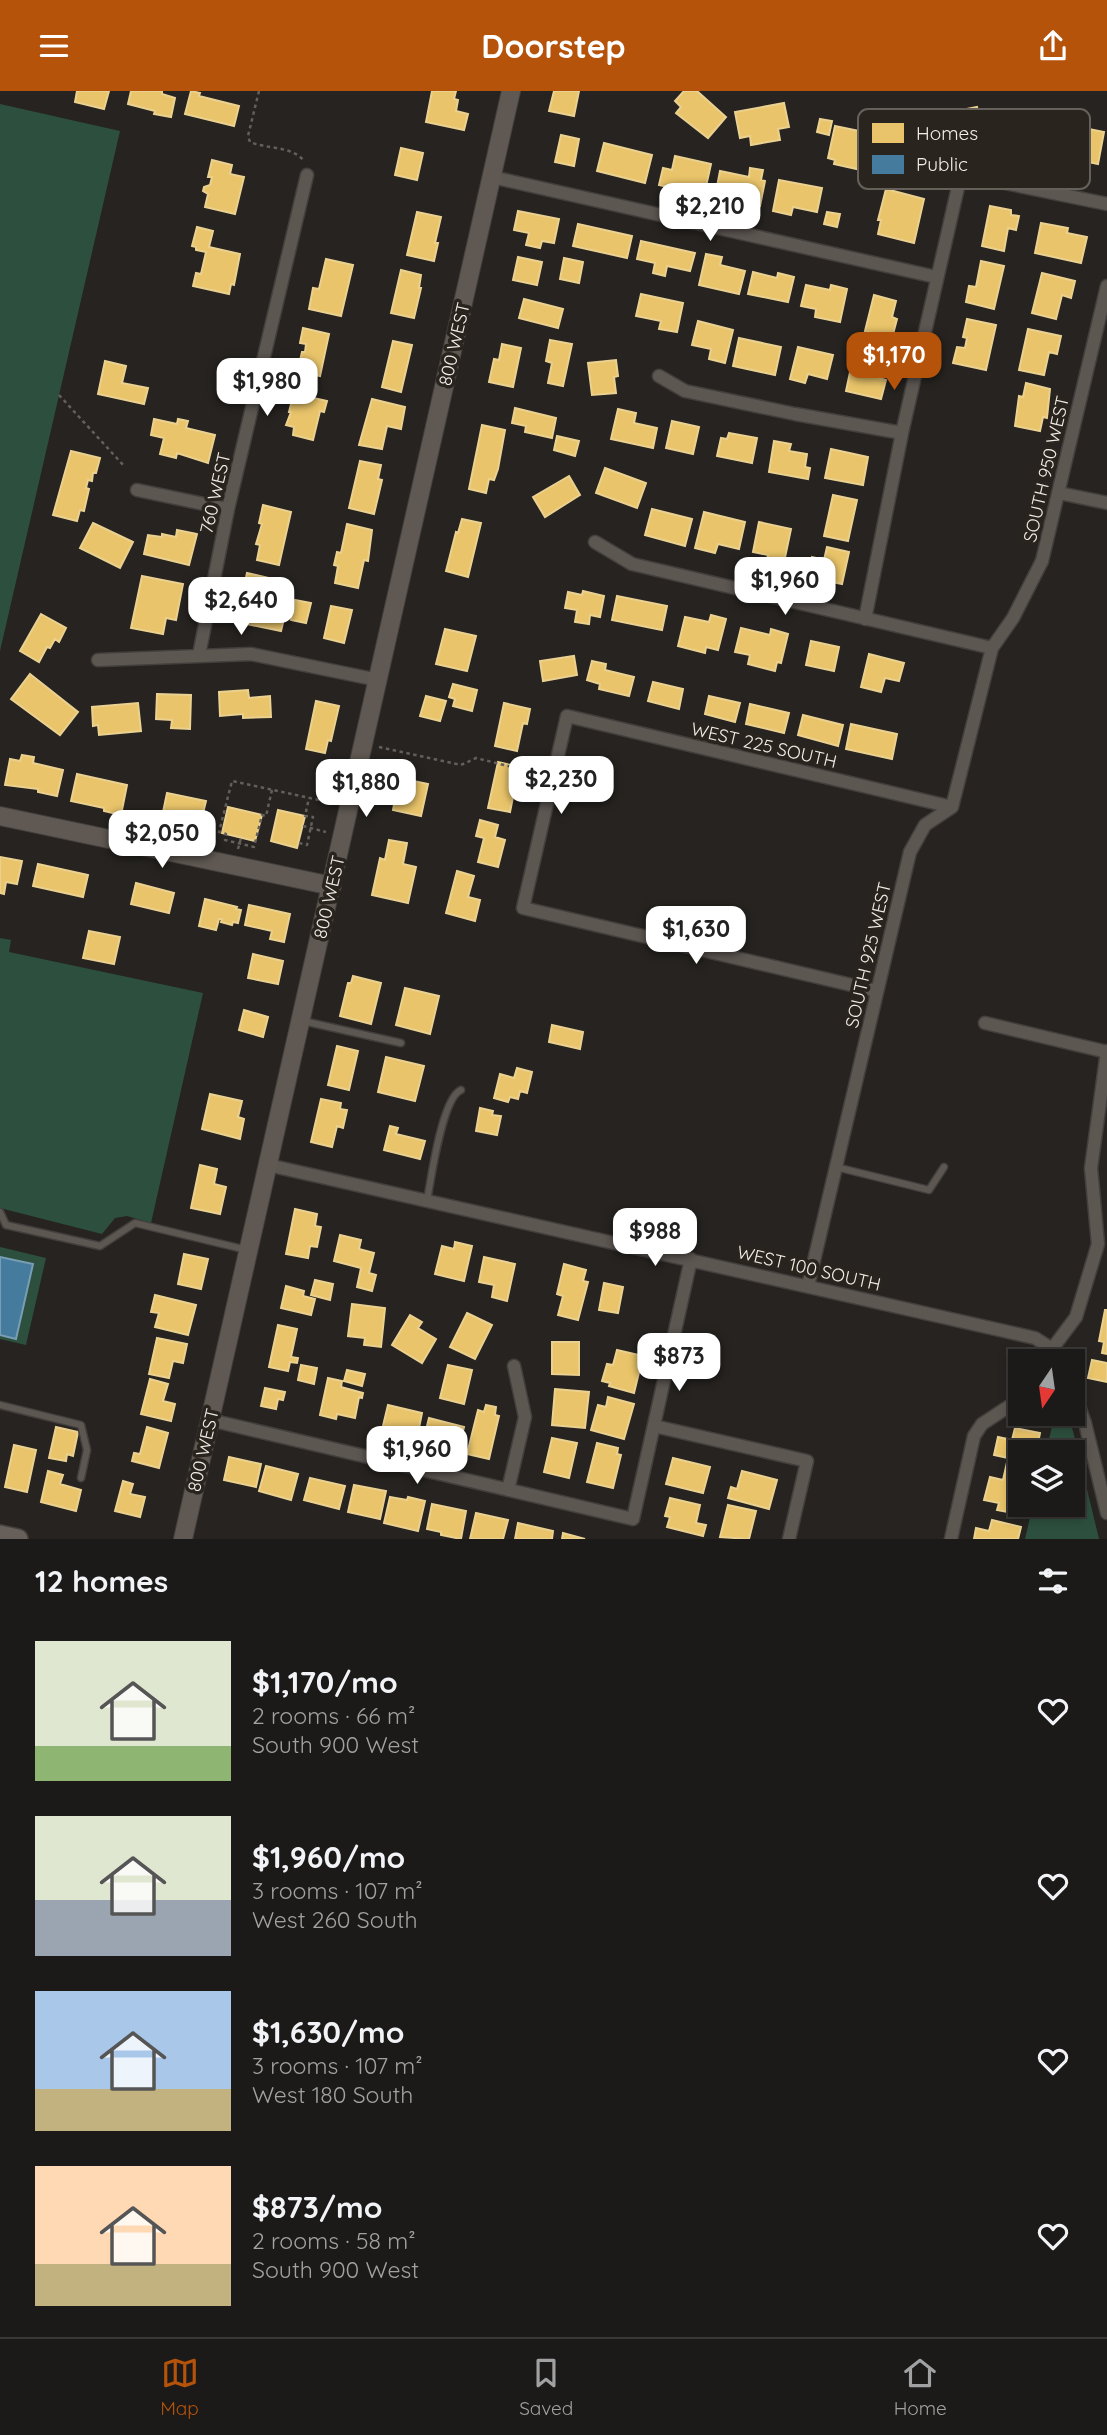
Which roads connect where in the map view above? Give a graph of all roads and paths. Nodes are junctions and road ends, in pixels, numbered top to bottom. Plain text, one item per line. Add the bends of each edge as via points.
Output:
1 (258, 91) edge
2 (511, 91) edge
3 (307, 175) joint
4 (492, 177) junction
5 (957, 189) edge
6 (1034, 189) edge
7 (1107, 204) edge
8 (936, 277) junction
9 (1107, 286) edge
10 (659, 376) dead end
11 (59, 395) dead end
12 (902, 433) junction
13 (125, 467) dead end
14 (137, 490) dead end
15 (1059, 493) junction
16 (1107, 503) edge
17 (228, 509) junction
18 (595, 542) dead end
19 (865, 619) junction
20 (992, 648) junction
21 (199, 655) junction
22 (98, 660) dead end
23 (378, 680) junction
24 (379, 747) dead end
25 (540, 774) dead end
26 (272, 790) junction
27 (309, 798) junction
28 (333, 803) dead end
29 (952, 807) junction
30 (0, 816) edge
31 (303, 826) dead end
32 (311, 828) junction
33 (326, 832) dead end
34 (241, 838) dead end
35 (240, 843) junction
36 (299, 843) dead end
37 (237, 856) dead end
38 (331, 886) junction
39 (877, 991) junction
40 (301, 1021) junction
41 (985, 1023) dead end
42 (401, 1043) dead end
43 (1107, 1051) edge
44 (461, 1090) dead end
45 (268, 1165) junction
46 (836, 1167) junction
47 (944, 1167) dead end
48 (427, 1201) junction
49 (0, 1212) edge
50 (249, 1250) junction
51 (691, 1259) junction
52 (808, 1286) junction
53 (1052, 1349) joint
54 (514, 1366) dead end
55 (0, 1405) edge
56 (1008, 1407) edge
57 (210, 1420) junction
58 (1085, 1423) edge
59 (654, 1426) junction
60 (81, 1478) dead end
61 (508, 1490) junction
62 (1107, 1513) edge
63 (0, 1535) edge
64 (18, 1539) edge
65 (183, 1539) edge
66 (789, 1539) edge
67 (951, 1539) edge

1 - 3 path via 250,142 301,156
2 - 4 street, 800 WEST
3 - 17 street, 760 WEST
4 - 8 street
4 - 23 street, 800 WEST
5 - 8 street
6 - 7 street
8 - 12 street
9 - 15 street, SOUTH 950 WEST
10 - 12 street via 685,391
11 - 13 path
12 - 19 street
14 - 17 street
15 - 16 street
15 - 20 street, SOUTH 950 WEST via 1042,561
17 - 21 street, 760 WEST
18 - 19 street via 632,564
19 - 20 street
20 - 29 street
21 - 22 street
21 - 23 street via 251,654
23 - 38 street, 800 WEST
24 - 25 path via 461,765 476,758
26 - 27 path
26 - 35 path via 254,847
26 - 35 path via 232,781 219,832 226,834 225,840
27 - 28 path
27 - 32 path via 305,816 313,817
29 - 39 street, SOUTH 925 WEST via 925,825 910,852
29 - 39 street, WEST 225 SOUTH via 567,716 523,908
30 - 38 street
31 - 32 path
32 - 33 path
32 - 36 path via 307,845
34 - 35 path
35 - 37 path
38 - 40 street, 800 WEST
39 - 46 street, SOUTH 925 WEST
40 - 42 lane
40 - 45 street, 800 WEST
41 - 43 street
43 - 53 street via 1091,1168 1098,1244 1076,1317
44 - 48 lane via 452,1097 444,1118
45 - 48 street, WEST 100 SOUTH
45 - 50 street, 800 WEST
46 - 47 lane via 929,1190
46 - 52 street, SOUTH 925 WEST
48 - 51 street, WEST 100 SOUTH
49 - 50 lane via 6,1225 100,1246 135,1223
50 - 57 street, 800 WEST
51 - 52 street, WEST 100 SOUTH
51 - 59 street
52 - 53 street, WEST 100 SOUTH via 1035,1338
54 - 61 street via 525,1417
55 - 60 lane via 81,1425 87,1450
56 - 67 street via 982,1424 974,1436
57 - 61 street
57 - 65 street, 800 WEST
58 - 62 street
59 - 61 street via 633,1519
59 - 66 street via 807,1461
63 - 64 main road

